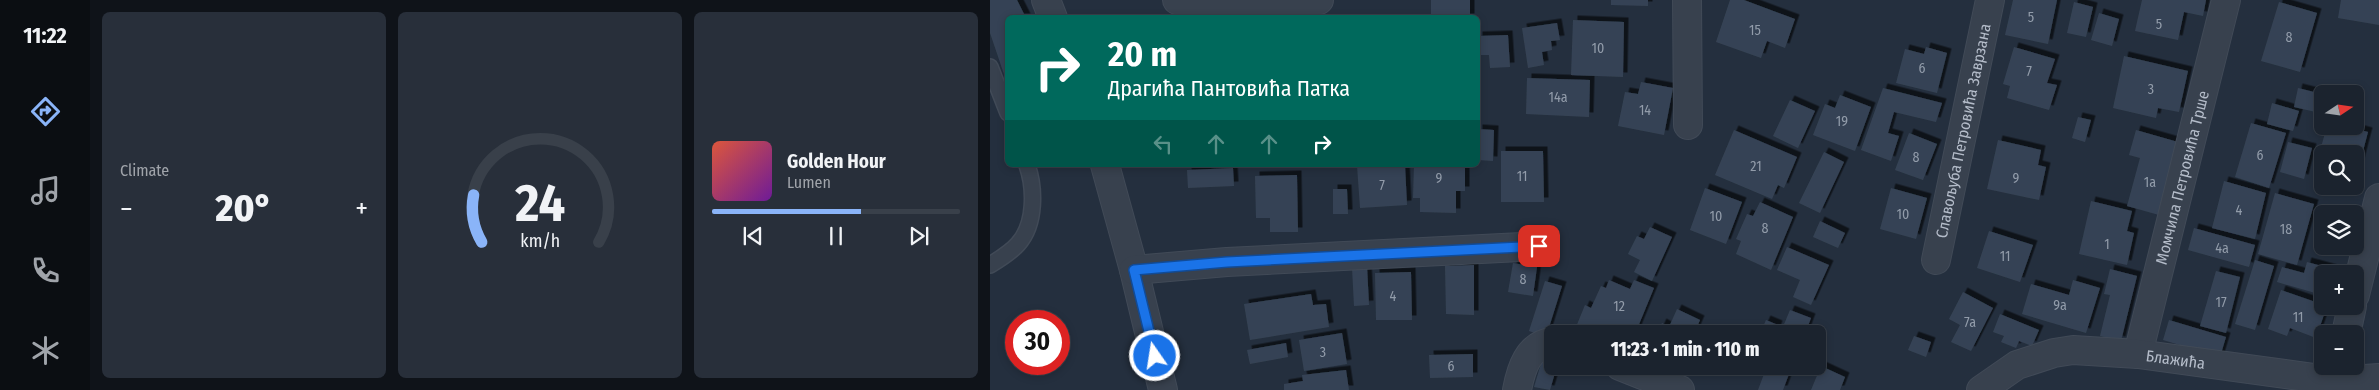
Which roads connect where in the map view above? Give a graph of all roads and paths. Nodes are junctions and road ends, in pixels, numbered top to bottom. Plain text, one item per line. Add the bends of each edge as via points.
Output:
1 (1046, 0) edge
2 (1177, 0) edge
3 (1319, 0) edge
4 (1687, 0) edge
5 (1990, 0) edge
6 (2226, 0) edge
7 (1052, 15) edge
8 (990, 67) edge
9 (1005, 105) edge
10 (1688, 125) dead end
11 (1028, 167) edge
12 (1106, 167) edge
13 (2379, 198) edge
14 (1539, 246) dead end
15 (1936, 260) dead end
16 (990, 265) edge
17 (2362, 265) edge
18 (1134, 270) junction
19 (1544, 344) edge
20 (2138, 354) junction
21 (1642, 375) edge
22 (2379, 378) edge
23 (2338, 379) edge
24 (1163, 390) edge
25 (1517, 390) edge
26 (1680, 390) edge
27 (1982, 390) edge

1 - 7 street
2 - 3 street via 1202,4
4 - 10 street
5 - 15 street, Славољуба Петровића Заврзана
6 - 20 street, Момчила Петровића Трше
8 - 9 lane
11 - 16 lane via 1032,179 1033,204 1028,225 1019,243
12 - 18 street
13 - 17 street
14 - 18 street
18 - 24 street
19 - 25 street via 1529,354
20 - 23 street, Блажића
20 - 27 street, Блажића via 2073,350 2054,353 2017,365
21 - 26 street
22 - 23 street, Блажића

